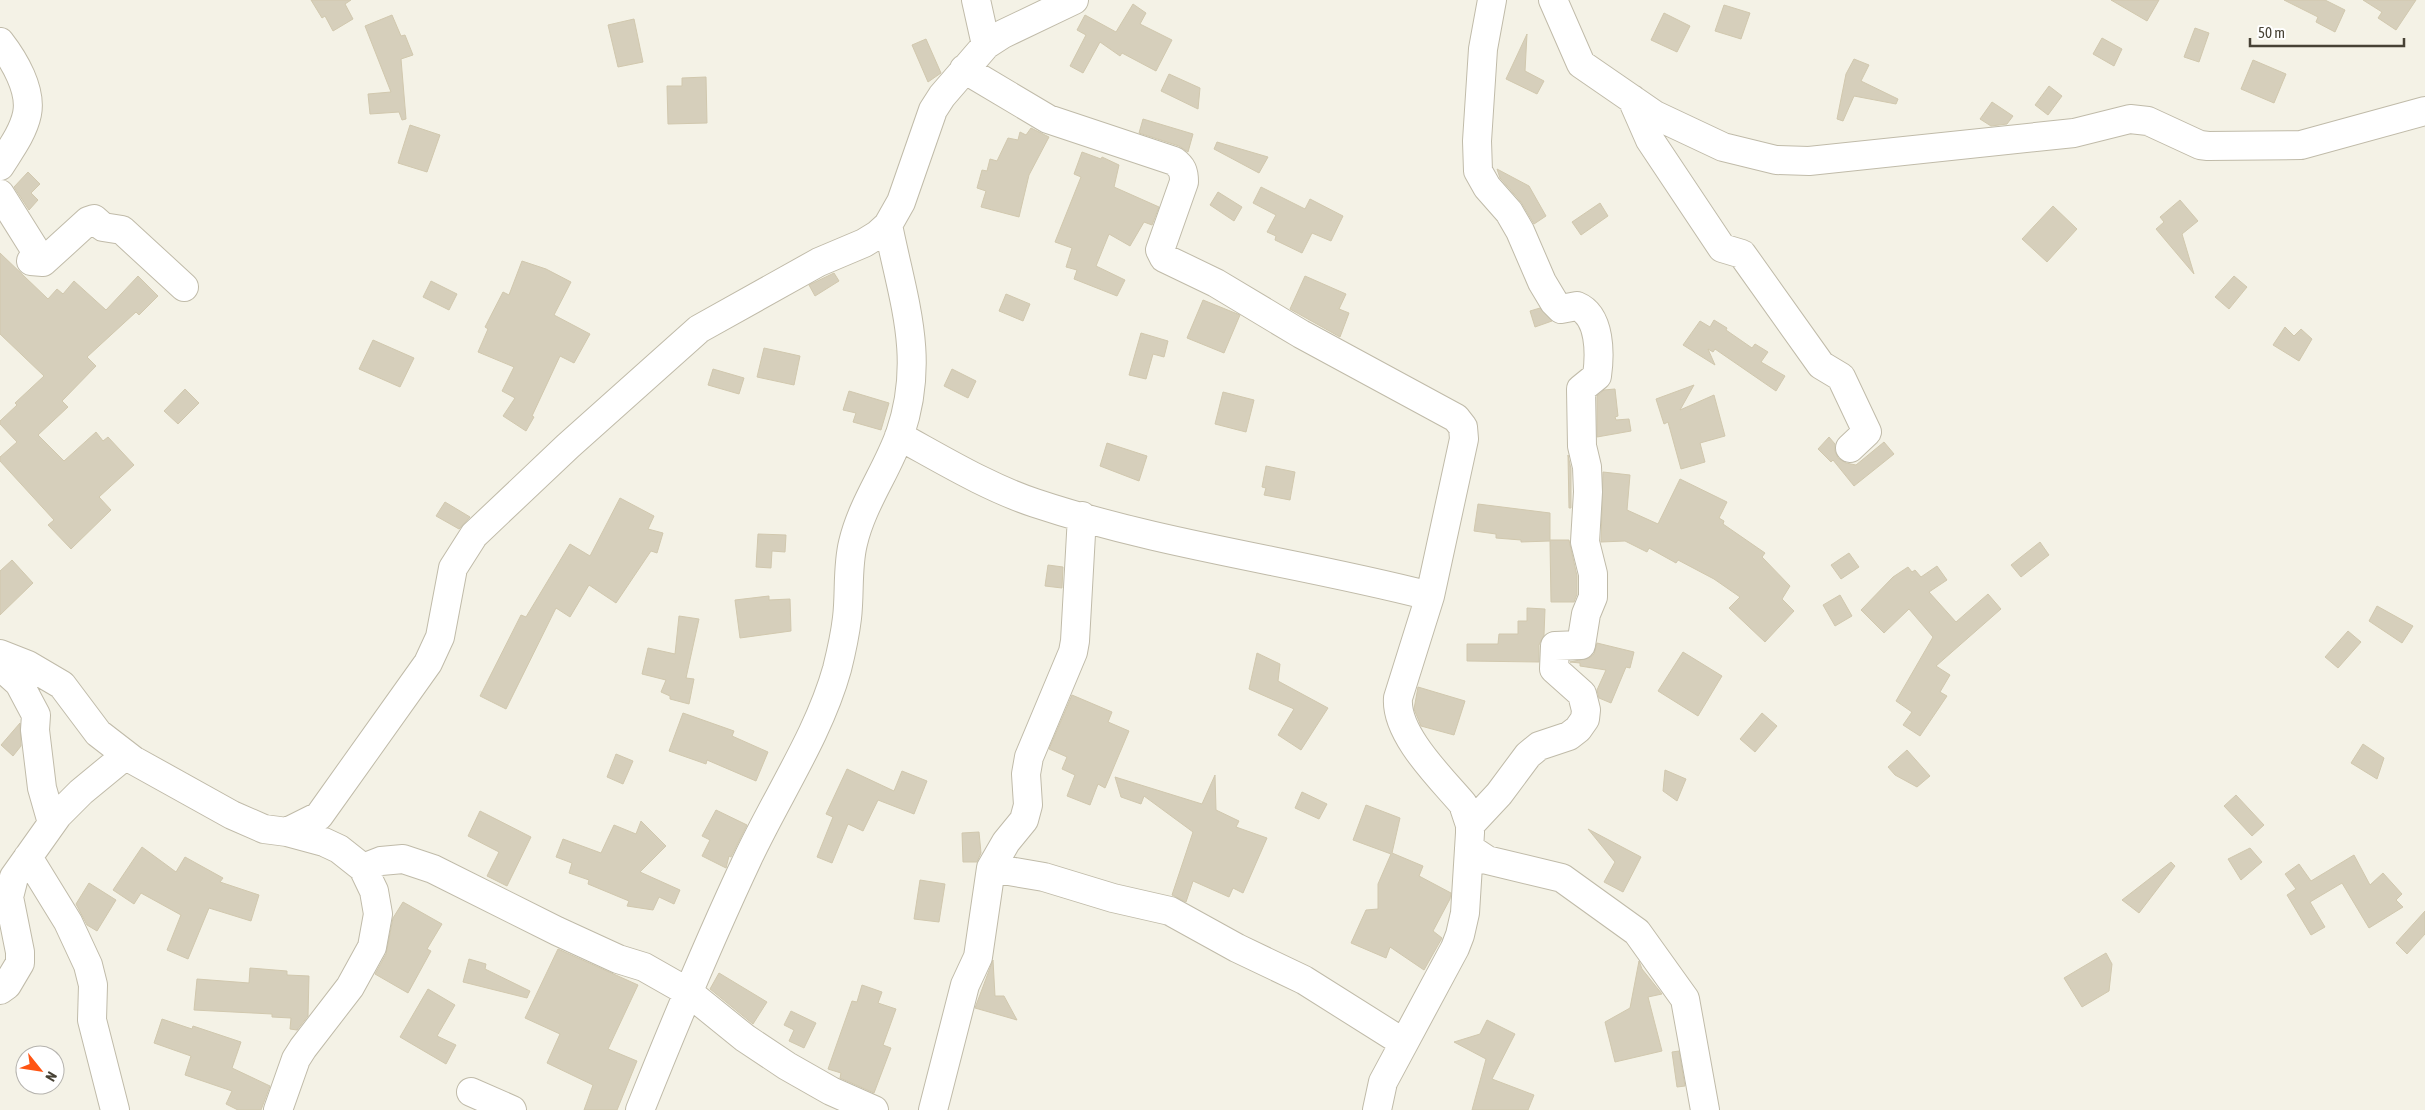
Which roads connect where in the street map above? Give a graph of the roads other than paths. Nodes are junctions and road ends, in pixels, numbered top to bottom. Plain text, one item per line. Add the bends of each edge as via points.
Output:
1 (976, 0) edge
2 (1074, 0) edge
3 (1492, 0) edge
4 (1553, 0) edge
5 (0, 42) edge
6 (986, 45) junction
7 (964, 69) junction
8 (1632, 99) junction
9 (2425, 111) edge
10 (0, 166) edge
11 (0, 194) edge
12 (888, 225) junction
13 (184, 287) dead end
14 (899, 436) junction
15 (1850, 448) dead end
16 (1082, 516) junction
17 (1430, 596) junction
18 (0, 654) edge
19 (0, 666) edge
20 (126, 755) junction
21 (52, 823) junction
22 (287, 832) junction
23 (1470, 836) junction
24 (28, 857) junction
25 (363, 868) junction
26 (991, 868) junction
27 (8, 918) edge
28 (0, 990) edge
29 (688, 992) junction
30 (1404, 1043) junction
31 (471, 1092) dead end
32 (115, 1110) edge
33 (278, 1110) edge
34 (512, 1110) edge
35 (640, 1110) edge
36 (874, 1110) edge
37 (933, 1110) edge
38 (1377, 1110) edge
39 (1705, 1110) edge

1 - 6 street
2 - 6 street
3 - 23 street via 1483,49 1478,171 1509,212 1554,302 1561,309 1577,306 1589,314 1598,347 1597,376 1581,389 1582,446 1588,492 1585,542 1593,574 1593,597 1586,614 1581,645 1555,646 1554,669 1582,694 1585,719 1569,736 1539,746 1528,755
4 - 8 street via 1581,64
5 - 10 street via 21,73 28,112 22,130
6 - 7 street
7 - 12 street via 937,102 900,202
7 - 17 street via 1055,122 1174,161 1181,166 1184,182 1160,250 1164,258 1216,283 1301,334 1456,418 1463,426 1464,439
8 - 9 street via 1655,115 1723,147 1788,161 2074,133 2130,119 2148,121 2200,145 2290,146
8 - 15 street via 1650,140 1722,248 1742,254 1821,365 1841,377 1867,432
11 - 13 street via 37,253 31,261 43,262 94,219 103,227 122,230
12 - 14 street via 907,306 913,373
12 - 22 street via 864,243 819,262 699,330 474,535 452,568 440,638 428,663 323,812 313,821
14 - 16 street via 999,489
14 - 29 street via 871,493 853,543 847,618 836,670 815,724 749,856
16 - 17 street via 1203,548
16 - 26 street via 1073,652 1028,758 1028,804 1024,820
17 - 23 street via 1398,698 1398,708 1404,727 1426,760 1463,804
18 - 20 street via 28,665 62,685 98,733
19 - 21 street via 19,683 36,715 42,788
20 - 21 street via 81,792
20 - 22 street via 232,815 264,829
21 - 24 street
22 - 25 street via 330,845
23 - 30 street via 1465,913 1460,934
23 - 39 street via 1488,860 1562,878 1637,932 1685,1000
24 - 27 street via 10,887
24 - 32 street via 68,922 88,965 92,985 92,1020
25 - 29 street via 380,861 403,859 432,869 557,931 618,959 644,967
25 - 33 street via 374,890 378,914 372,947 350,987 302,1048
26 - 30 street via 1044,877 1170,911 1304,980
26 - 37 street via 978,957 965,984
27 - 28 street via 20,963 7,985
29 - 35 street
29 - 36 street via 745,1038 787,1066 831,1092
30 - 38 street via 1383,1082
31 - 34 street

